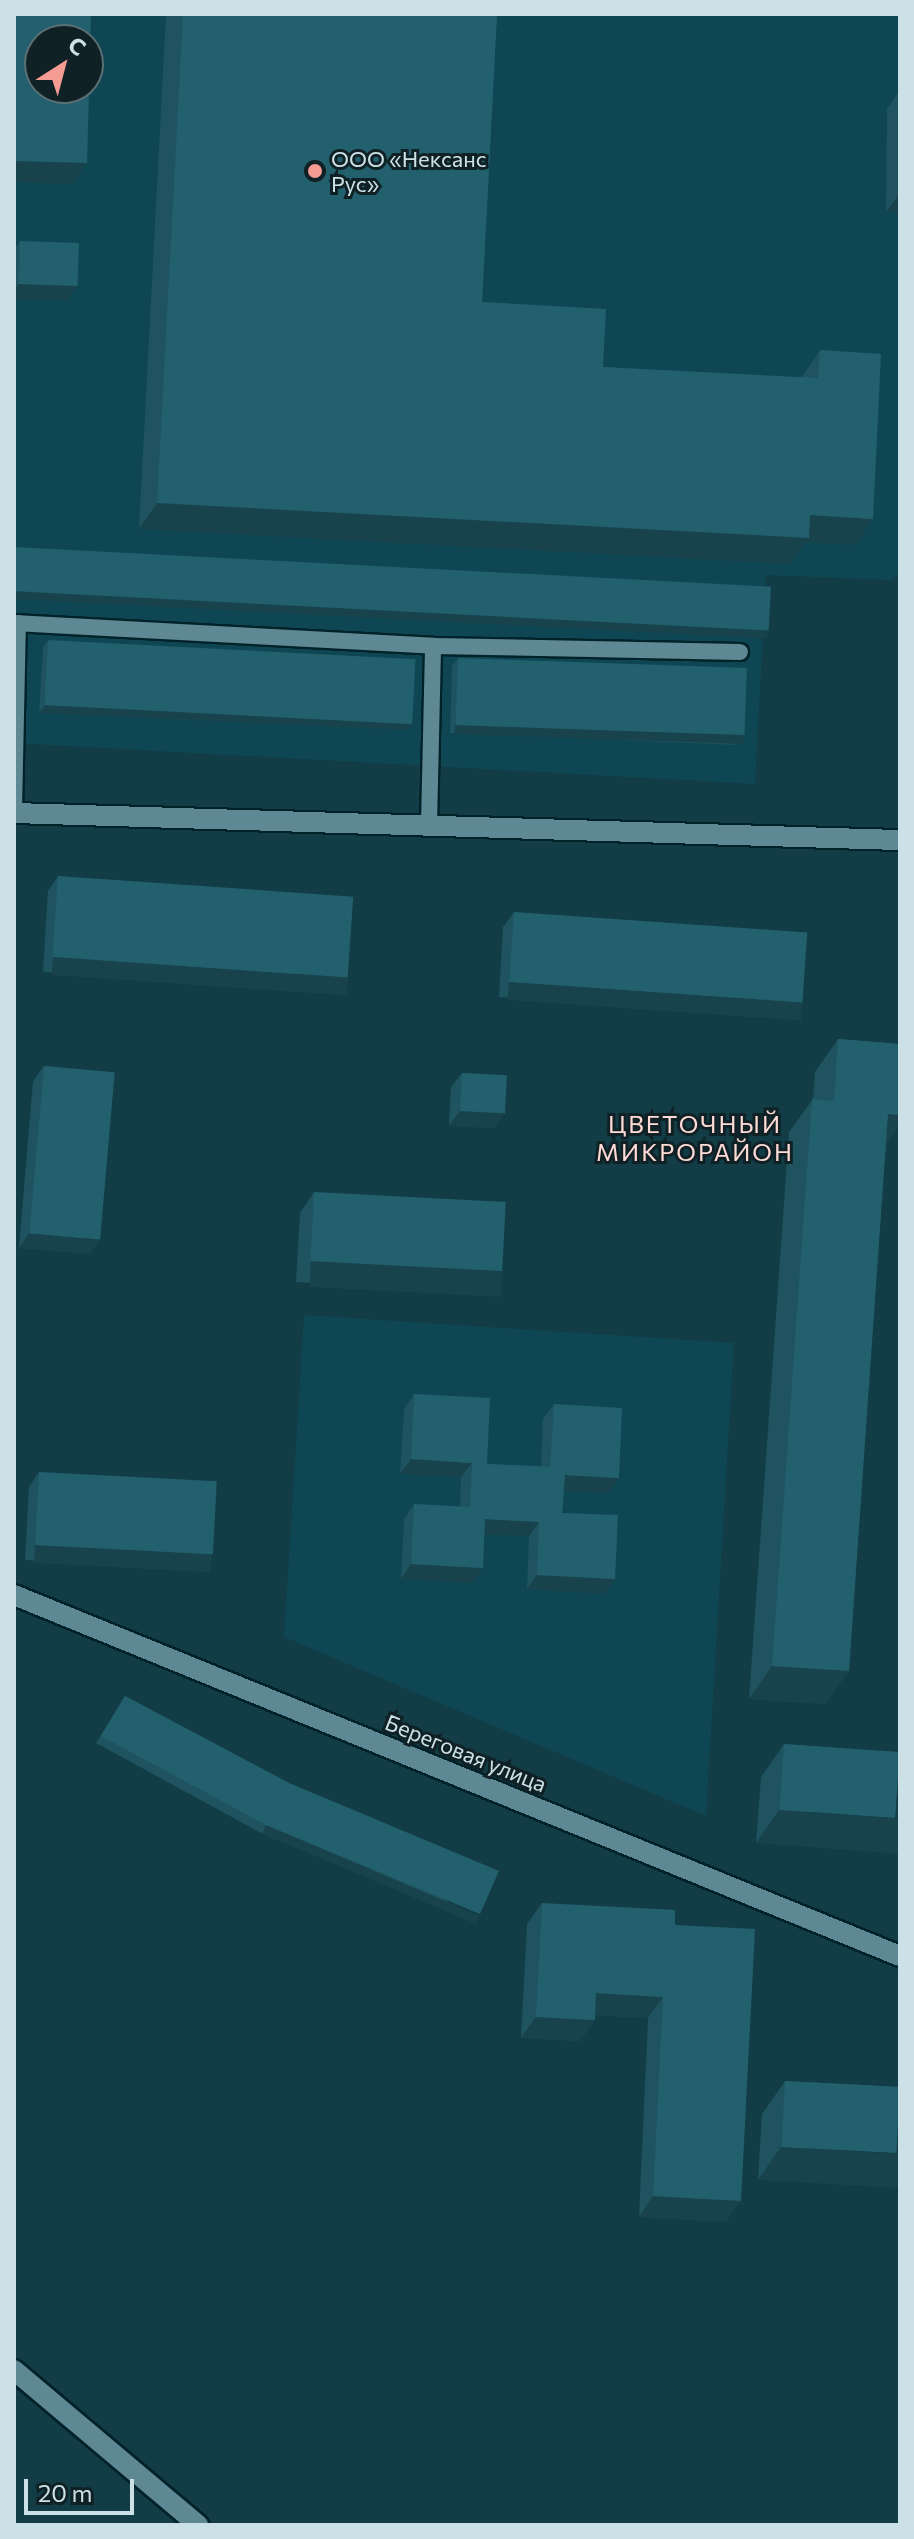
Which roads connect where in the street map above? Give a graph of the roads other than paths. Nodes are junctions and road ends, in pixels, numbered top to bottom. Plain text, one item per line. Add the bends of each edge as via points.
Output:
1 (16, 623) edge
2 (433, 646) junction
3 (740, 652) dead end
4 (14, 811) edge
5 (429, 825) junction
6 (900, 840) edge
7 (14, 1595) edge
8 (900, 1956) edge
9 (14, 2370) edge
10 (198, 2525) edge

1 - 2 lane
1 - 4 lane
2 - 3 lane
2 - 5 lane
4 - 5 street
5 - 6 street
7 - 8 street, Береговая улица
9 - 10 street

